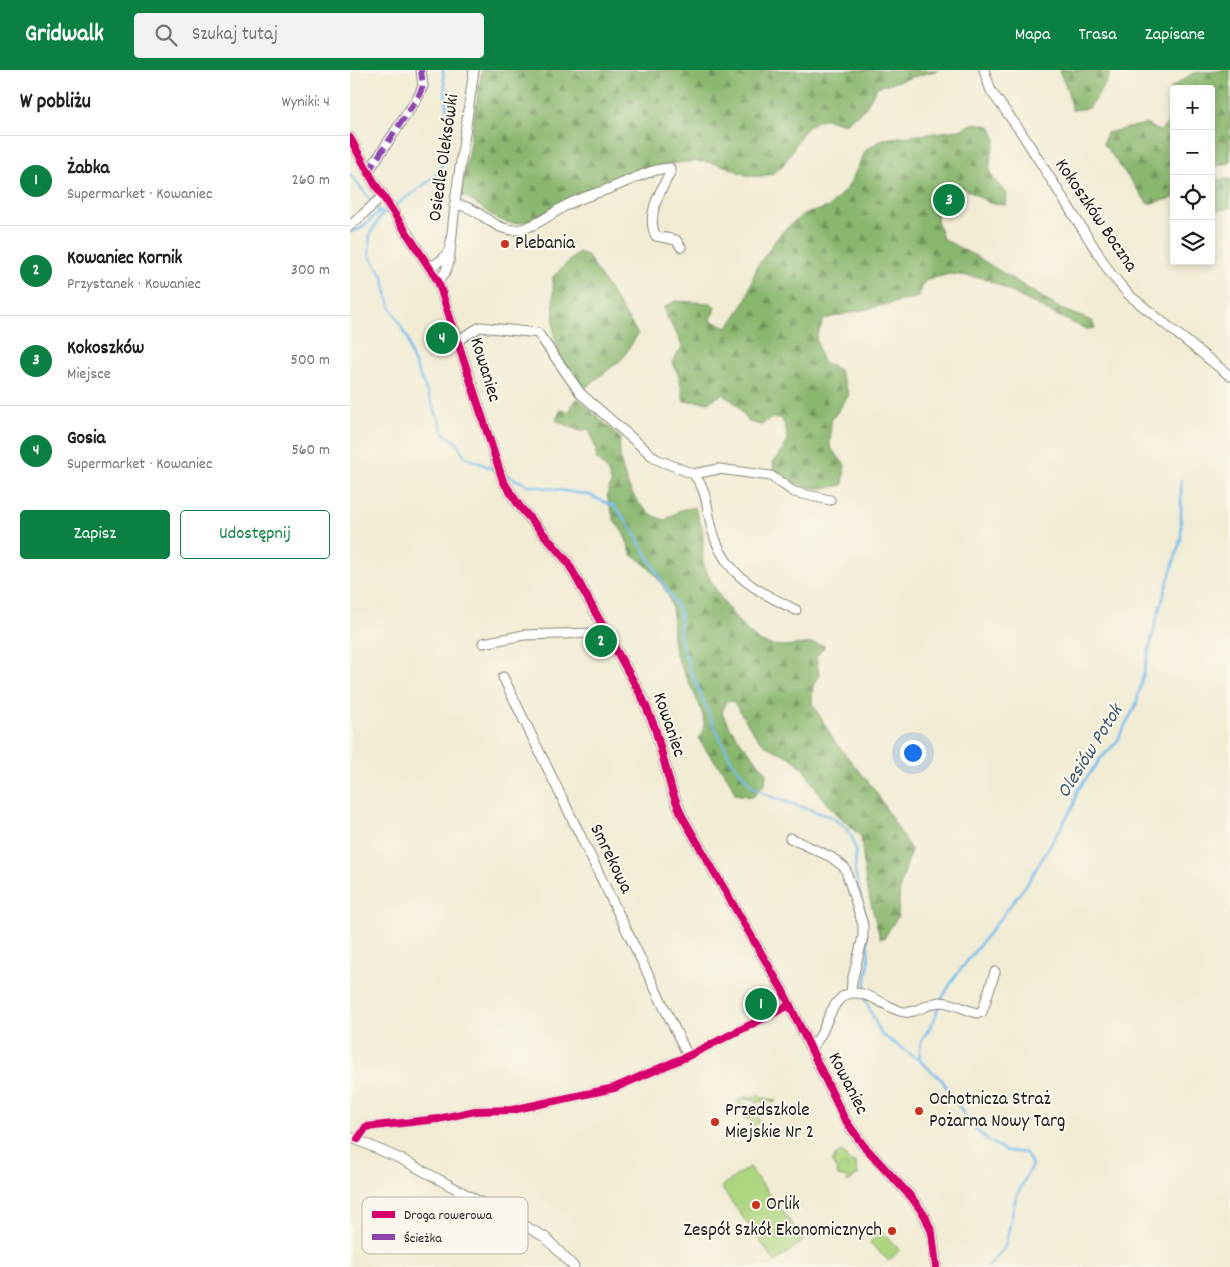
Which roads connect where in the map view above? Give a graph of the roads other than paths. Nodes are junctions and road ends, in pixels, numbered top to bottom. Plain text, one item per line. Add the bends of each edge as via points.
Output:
1 (421, 70) edge
2 (474, 70) edge
3 (984, 70) edge
4 (350, 138) edge
5 (368, 172) junction
6 (382, 199) junction
7 (454, 205) junction
8 (350, 226) edge
9 (681, 247) dead end
10 (449, 250) junction
11 (431, 268) junction
12 (438, 281) junction
13 (458, 340) junction
14 (1230, 376) edge
15 (693, 474) junction
16 (830, 500) dead end
17 (796, 610) dead end
18 (605, 628) junction
19 (483, 643) dead end
20 (503, 677) dead end
21 (790, 838) dead end
22 (995, 972) dead end
23 (854, 993) junction
24 (790, 1005) junction
25 (811, 1047) junction
26 (688, 1056) junction
27 (354, 1138) edge
28 (471, 1197) edge
29 (528, 1228) edge
30 (574, 1267) edge
31 (936, 1267) edge

1 - 5 street via 423,86 418,97
2 - 7 street, Osiedle Oleksówki
3 - 14 street, Kokoszków Boczna via 991,91 1021,132 1111,274 1129,295
4 - 5 street, Kowaniec
5 - 6 street, Kowaniec
6 - 8 street
6 - 11 street, Kowaniec
7 - 9 street via 463,205 501,227 513,230 547,218 586,196 670,168 656,202 652,225 656,236 676,240
7 - 10 street, Osiedle Oleksówki
10 - 11 street, Osiedle Oleksówki
10 - 12 street, Osiedle Oleksówki via 445,273
11 - 12 street, Kowaniec
12 - 13 street, Kowaniec
13 - 15 street via 480,327 538,333 582,394 621,430 656,459
13 - 18 street, Kowaniec via 503,481 520,507 567,561
15 - 16 street via 719,470 771,476 794,492
15 - 17 street via 702,483 715,543 735,573 752,587
18 - 19 street via 592,633 524,635
18 - 24 street, Kowaniec via 651,715 672,792 682,816
20 - 26 street, Smrekowa
21 - 23 street via 831,857 845,868 863,925 852,981
22 - 23 street via 982,1012 977,1014 940,1002 918,1011 903,1012
23 - 25 street via 841,998 818,1042
24 - 25 street, Kowaniec
24 - 26 street
25 - 31 street, Kowaniec via 852,1129 925,1216 932,1233
26 - 27 street via 614,1088 512,1110 475,1111 366,1128
27 - 28 street
29 - 30 street via 545,1237

